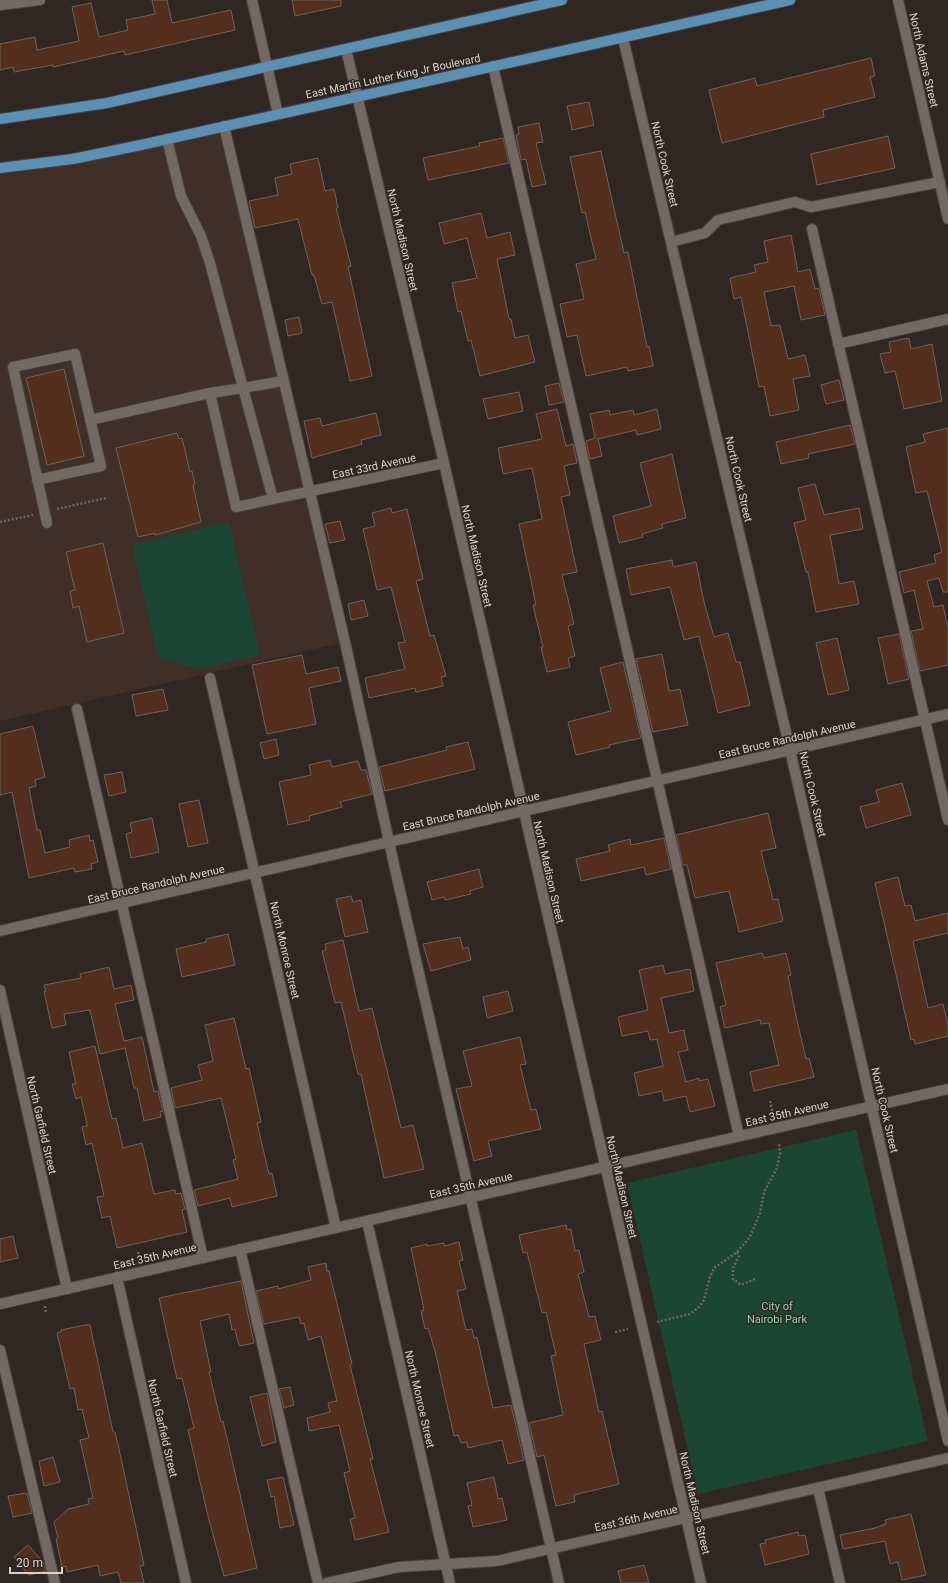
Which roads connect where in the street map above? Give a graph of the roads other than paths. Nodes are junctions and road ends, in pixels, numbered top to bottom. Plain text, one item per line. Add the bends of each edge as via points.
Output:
1 (40, 0) edge
2 (252, 0) edge
3 (562, 0) edge
4 (790, 0) edge
5 (898, 0) edge
6 (0, 5) edge
7 (623, 38) junction
8 (346, 49) junction
9 (493, 66) junction
10 (268, 67) junction
11 (357, 96) junction
12 (278, 114) junction
13 (0, 119) edge
14 (224, 126) junction
15 (167, 139) junction
16 (0, 168) edge
17 (940, 182) junction
18 (948, 219) edge
19 (812, 229) dead end
20 (670, 242) junction
21 (948, 319) edge
22 (838, 344) junction
23 (284, 381) junction
24 (243, 388) junction
25 (210, 393) junction
26 (90, 420) junction
27 (444, 463) junction
28 (37, 480) junction
29 (310, 492) junction
30 (272, 498) junction
31 (47, 523) dead end
32 (210, 678) dead end
33 (77, 709) dead end
34 (948, 714) edge
35 (926, 720) junction
36 (790, 751) junction
37 (658, 781) junction
38 (523, 812) junction
39 (948, 820) edge
40 (389, 843) junction
41 (255, 873) junction
42 (120, 904) junction
43 (0, 932) edge
44 (0, 990) edge
45 (948, 1089) edge
46 (872, 1106) junction
47 (739, 1136) junction
48 (605, 1166) junction
49 (471, 1197) junction
50 (367, 1220) junction
51 (336, 1228) junction
52 (240, 1249) junction
53 (203, 1258) junction
54 (117, 1277) junction
55 (67, 1289) junction
56 (0, 1304) edge
57 (0, 1350) edge
58 (948, 1441) edge
59 (948, 1458) edge
60 (818, 1488) junction
61 (686, 1519) junction
62 (551, 1549) junction
63 (446, 1564) junction
64 (55, 1583) edge
65 (186, 1583) edge
66 (318, 1583) edge
67 (327, 1583) edge
68 (450, 1583) edge
69 (559, 1583) edge
70 (701, 1583) edge
71 (840, 1583) edge

1 - 6 street
2 - 10 street
3 - 8 main road
4 - 7 main road, East Martin Luther King Jr Boulevard
5 - 17 street, North Adams Street
7 - 9 main road, East Martin Luther King Jr Boulevard
7 - 20 street, North Cook Street
8 - 10 main road
8 - 11 street, North Madison Street
9 - 11 main road, East Martin Luther King Jr Boulevard
9 - 37 street
10 - 12 street
10 - 13 main road via 107,103
11 - 12 main road, East Martin Luther King Jr Boulevard
11 - 27 street, North Madison Street
12 - 14 main road, East Martin Luther King Jr Boulevard
14 - 15 main road, East Martin Luther King Jr Boulevard
14 - 23 street
15 - 16 main road, East Martin Luther King Jr Boulevard via 73,159
15 - 24 street via 181,196 201,236 212,270
17 - 18 street, North Adams Street
17 - 20 street via 811,207 795,202 718,220 704,233
19 - 22 street
20 - 36 street, North Cook Street
21 - 22 street
22 - 35 street
23 - 24 street
23 - 29 street
24 - 25 street
24 - 30 street
25 - 26 street
25 - 30 street, East 33rd Avenue via 236,507
26 - 28 street via 101,466
26 - 28 street via 75,354 13,367
27 - 29 street, East 33rd Avenue
27 - 38 street, North Madison Street
28 - 31 street
29 - 30 street, East 33rd Avenue
29 - 40 street
32 - 41 street, North Monroe Street
33 - 42 street
34 - 35 street, East Bruce Randolph Avenue
35 - 36 street, East Bruce Randolph Avenue
35 - 39 street
36 - 37 street, East Bruce Randolph Avenue
36 - 46 street, North Cook Street
37 - 38 street, East Bruce Randolph Avenue
37 - 47 street
38 - 40 street, East Bruce Randolph Avenue
38 - 48 street, North Madison Street
40 - 41 street, East Bruce Randolph Avenue
40 - 49 street
41 - 42 street, East Bruce Randolph Avenue
41 - 51 street, North Monroe Street
42 - 43 street, East Bruce Randolph Avenue
42 - 53 street
44 - 55 street, North Garfield Street
45 - 46 street, East 35th Avenue
46 - 47 street, East 35th Avenue
46 - 58 street, North Cook Street
47 - 48 street, East 35th Avenue
48 - 49 street, East 35th Avenue
48 - 61 street, North Madison Street
49 - 50 street, East 35th Avenue
49 - 62 street
50 - 51 street, East 35th Avenue
50 - 63 street, North Monroe Street
51 - 52 street, East 35th Avenue
52 - 53 street, East 35th Avenue
52 - 66 street
53 - 54 street, East 35th Avenue
54 - 55 street, East 35th Avenue
54 - 65 street, North Garfield Street
55 - 56 street, East 35th Avenue
57 - 64 street
59 - 60 street, East 36th Avenue
60 - 61 street, East 36th Avenue
60 - 71 street
61 - 62 street, East 36th Avenue
61 - 70 street, North Madison Street
62 - 63 street, East 36th Avenue via 497,1561
62 - 69 street
63 - 67 street, East 36th Avenue via 399,1567
63 - 68 street, North Monroe Street

